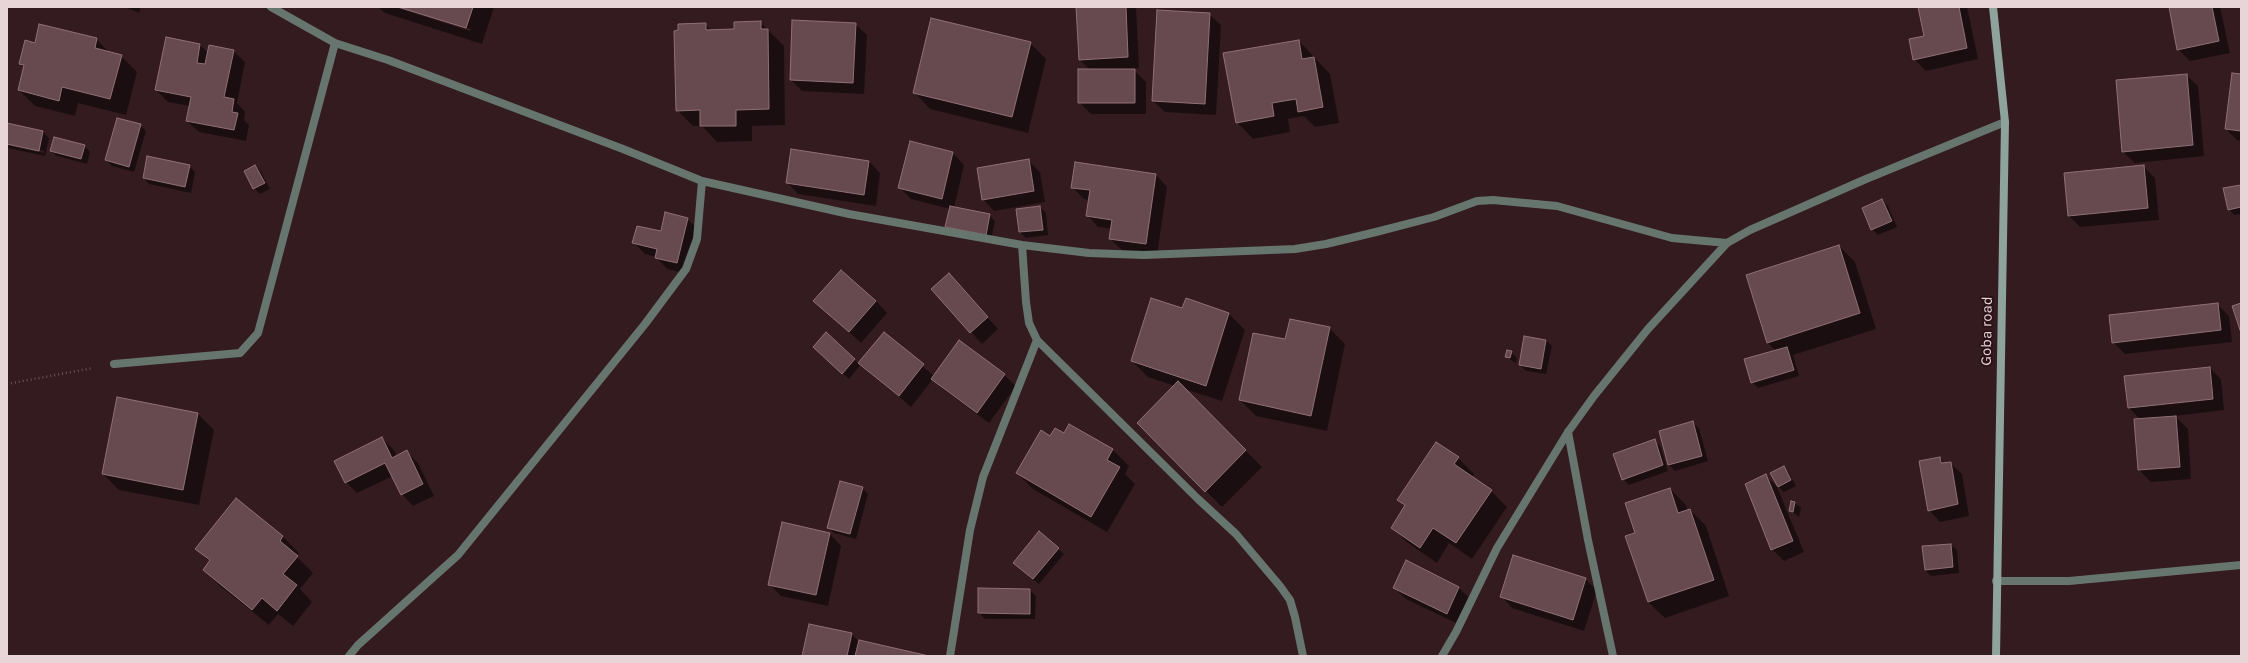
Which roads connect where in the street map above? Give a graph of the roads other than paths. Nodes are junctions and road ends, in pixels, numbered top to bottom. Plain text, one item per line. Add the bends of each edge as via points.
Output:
1 (271, 7) edge
2 (1993, 7) edge
3 (334, 43) junction
4 (2005, 122) junction
5 (702, 181) junction
6 (1727, 244) junction
7 (1022, 245) junction
8 (1037, 340) junction
9 (114, 364) road end
10 (1568, 432) junction
11 (2241, 565) edge
12 (1996, 581) junction
13 (349, 656) edge
14 (950, 656) edge
15 (1302, 656) edge
16 (1442, 656) edge
17 (1613, 656) edge
18 (1996, 656) edge

1 - 3 street
2 - 4 main road, Goba road
3 - 5 street via 395,63
3 - 9 street via 258,333 240,353
4 - 6 street via 1750,230
4 - 12 main road, Goba road
5 - 7 street via 849,214
5 - 13 street via 697,239 686,269 645,324 458,555
6 - 7 street via 1672,238 1557,206 1493,200 1477,201 1434,217 1376,232 1295,249 1144,255 1089,253
6 - 10 street via 1648,329
7 - 8 street via 1029,323
8 - 14 street via 983,477 970,530
8 - 15 street via 1236,534 1261,563 1290,600
10 - 16 street via 1497,548
10 - 17 street
11 - 12 street via 2069,581
12 - 18 main road, Goba road

